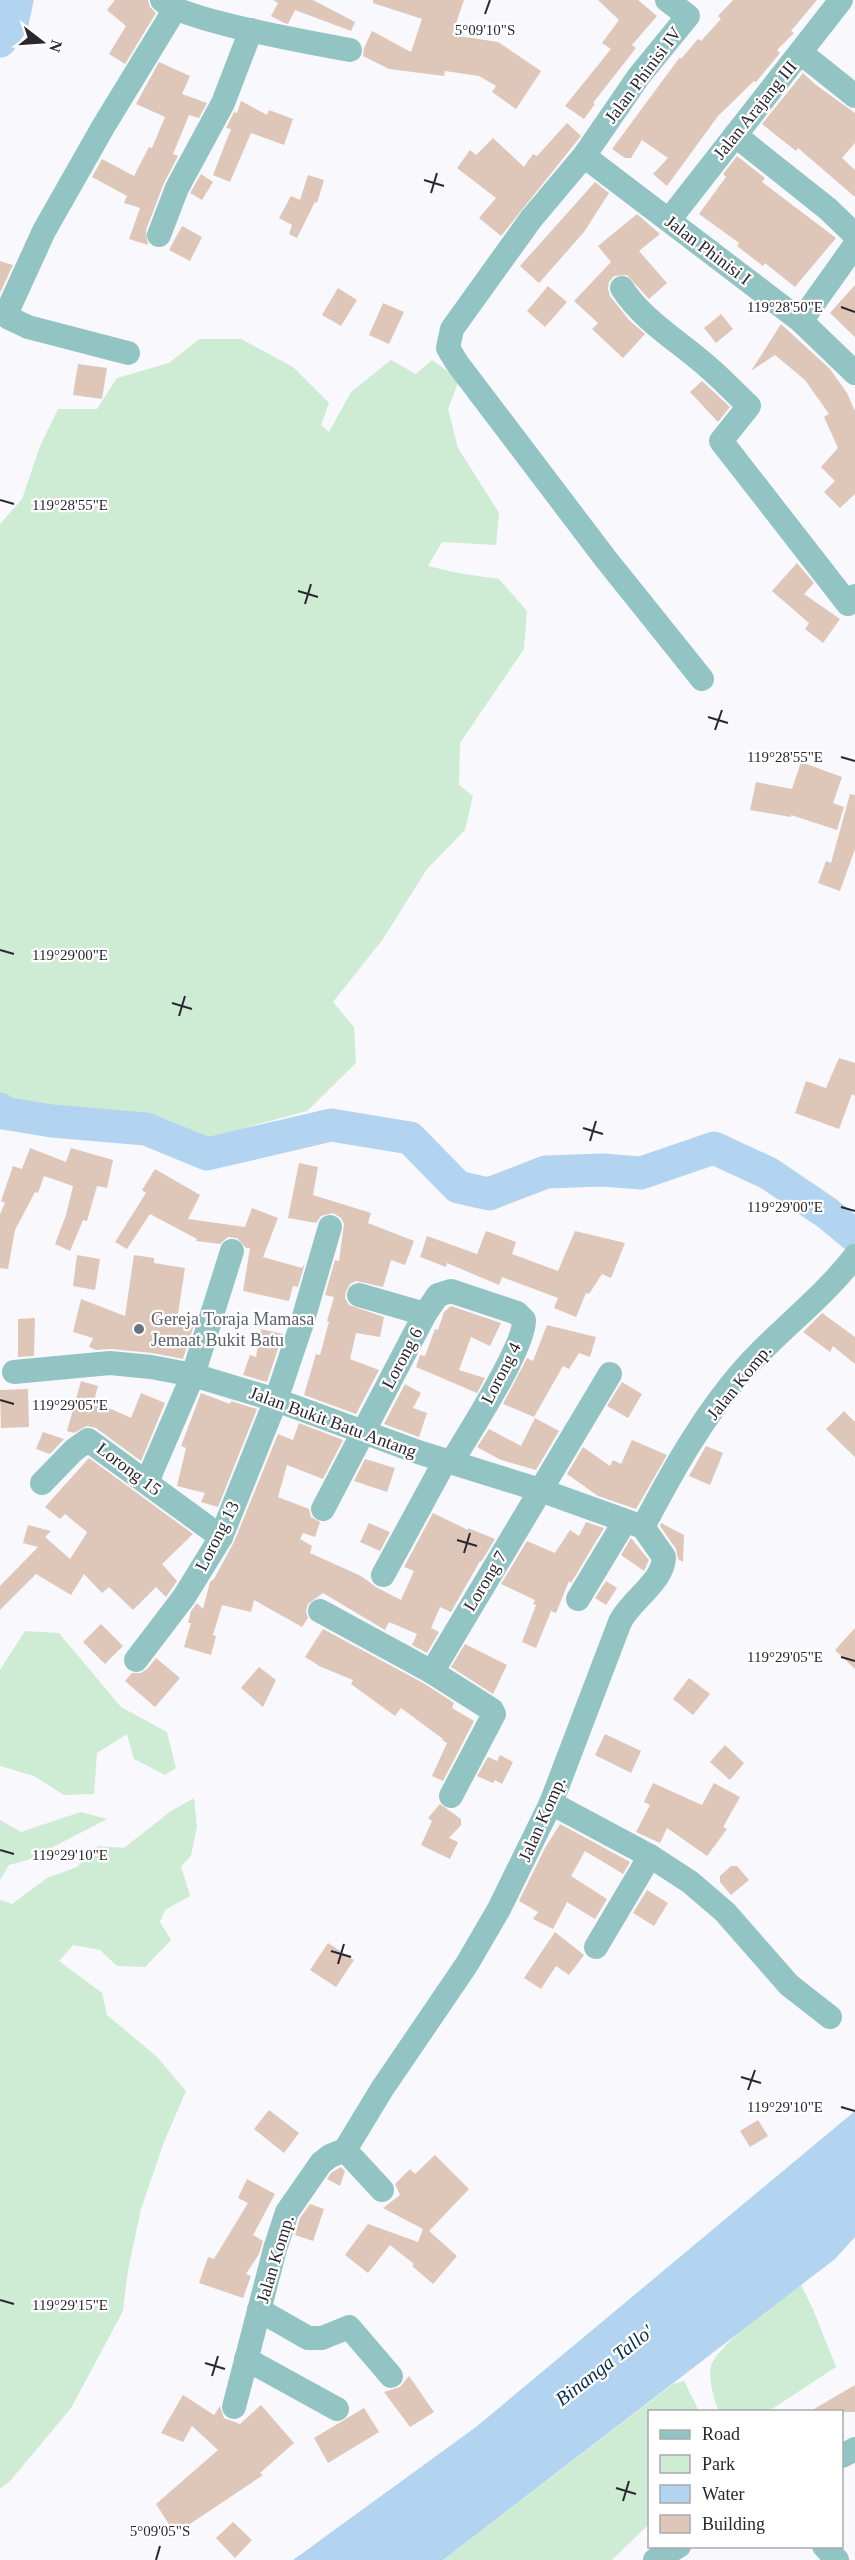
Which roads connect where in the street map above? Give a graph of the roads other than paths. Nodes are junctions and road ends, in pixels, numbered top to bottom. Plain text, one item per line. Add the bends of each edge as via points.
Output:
1 (667, 0) edge
2 (841, 0) edge
3 (169, 5) edge
4 (694, 8) edge
5 (855, 10) edge
6 (251, 30) junction
7 (350, 50) dead end
8 (801, 53) junction
9 (855, 96) edge
10 (735, 135) junction
11 (584, 156) junction
12 (669, 220) junction
13 (159, 235) dead end
14 (855, 235) edge
15 (855, 245) edge
16 (622, 288) dead end
17 (801, 321) junction
18 (128, 353) dead end
19 (855, 373) edge
20 (855, 596) edge
21 (702, 680) dead end
22 (330, 1227) dead end
23 (232, 1251) dead end
24 (855, 1256) edge
25 (359, 1295) dead end
26 (426, 1314) junction
27 (14, 1372) dead end
28 (610, 1374) dead end
29 (193, 1375) junction
30 (276, 1400) junction
31 (363, 1431) junction
32 (448, 1462) junction
33 (147, 1482) junction
34 (42, 1483) dead end
35 (540, 1490) junction
36 (323, 1509) dead end
37 (634, 1524) junction
38 (221, 1537) junction
39 (382, 1575) dead end
40 (578, 1599) dead end
41 (320, 1611) dead end
42 (136, 1660) dead end
43 (432, 1672) junction
44 (451, 1796) dead end
45 (551, 1803) junction
46 (650, 1856) junction
47 (596, 1947) dead end
48 (830, 2017) dead end
49 (345, 2151) junction
50 (382, 2190) dead end
51 (259, 2310) junction
52 (246, 2359) junction
53 (391, 2376) dead end
54 (234, 2407) dead end
55 (337, 2409) dead end
56 (677, 2548) edge
57 (825, 2548) edge
58 (655, 2560) edge
59 (837, 2560) edge

1 - 4 street, Jalan Phinisi IV
2 - 5 street
2 - 8 street, Jalan Arajang III
3 - 6 street
3 - 18 street via 44,231 7,312 9,318 28,327
4 - 11 street, Jalan Phinisi IV via 639,76
6 - 7 street
6 - 13 street via 223,103 177,188
8 - 9 street
8 - 10 street, Jalan Arajang III
10 - 12 street, Jalan Arajang III
10 - 14 street
11 - 12 street, Jalan Phinisi I
11 - 21 street, Jalan Phinisi IV via 531,219 452,329 448,348
12 - 17 street, Jalan Phinisi I
15 - 17 street
16 - 20 street via 654,322 749,406 721,441 848,604
17 - 19 street, Jalan Phinisi I
22 - 30 street, Lorong 13
23 - 29 street
24 - 37 street, Jalan Komp. via 802,1314 760,1352 727,1392
25 - 26 street, Lorong 6
26 - 31 street, Lorong 6
26 - 32 street, Lorong 4 via 438,1295 451,1292 518,1312 524,1320 493,1393
27 - 29 street, Jalan Bukit Batu Antang via 110,1364
28 - 35 street, Lorong 7
29 - 30 street, Jalan Bukit Batu Antang
29 - 33 street
30 - 31 street, Jalan Bukit Batu Antang
30 - 38 street, Lorong 13
31 - 32 street, Jalan Bukit Batu Antang
31 - 36 street, Lorong 6
32 - 35 street, Jalan Bukit Batu Antang
32 - 39 street
33 - 34 street, Lorong 15 via 88,1440
33 - 38 street, Lorong 15
35 - 37 street, Jalan Bukit Batu Antang
35 - 43 street, Lorong 7
37 - 40 street
37 - 45 street, Jalan Komp. via 660,1549 664,1564 624,1613
38 - 42 street, Lorong 13 via 184,1598
41 - 43 street
43 - 44 street via 494,1714
45 - 46 street
45 - 49 street, Jalan Komp. via 467,1964
46 - 47 street
46 - 48 street via 718,1905 781,1978
49 - 50 street
49 - 51 street, Jalan Komp. via 321,2163 287,2212
51 - 52 street, Jalan Komp.
51 - 53 street via 308,2338 322,2338 349,2327
52 - 54 street, Jalan Komp.
52 - 55 street
56 - 58 street
57 - 59 street

